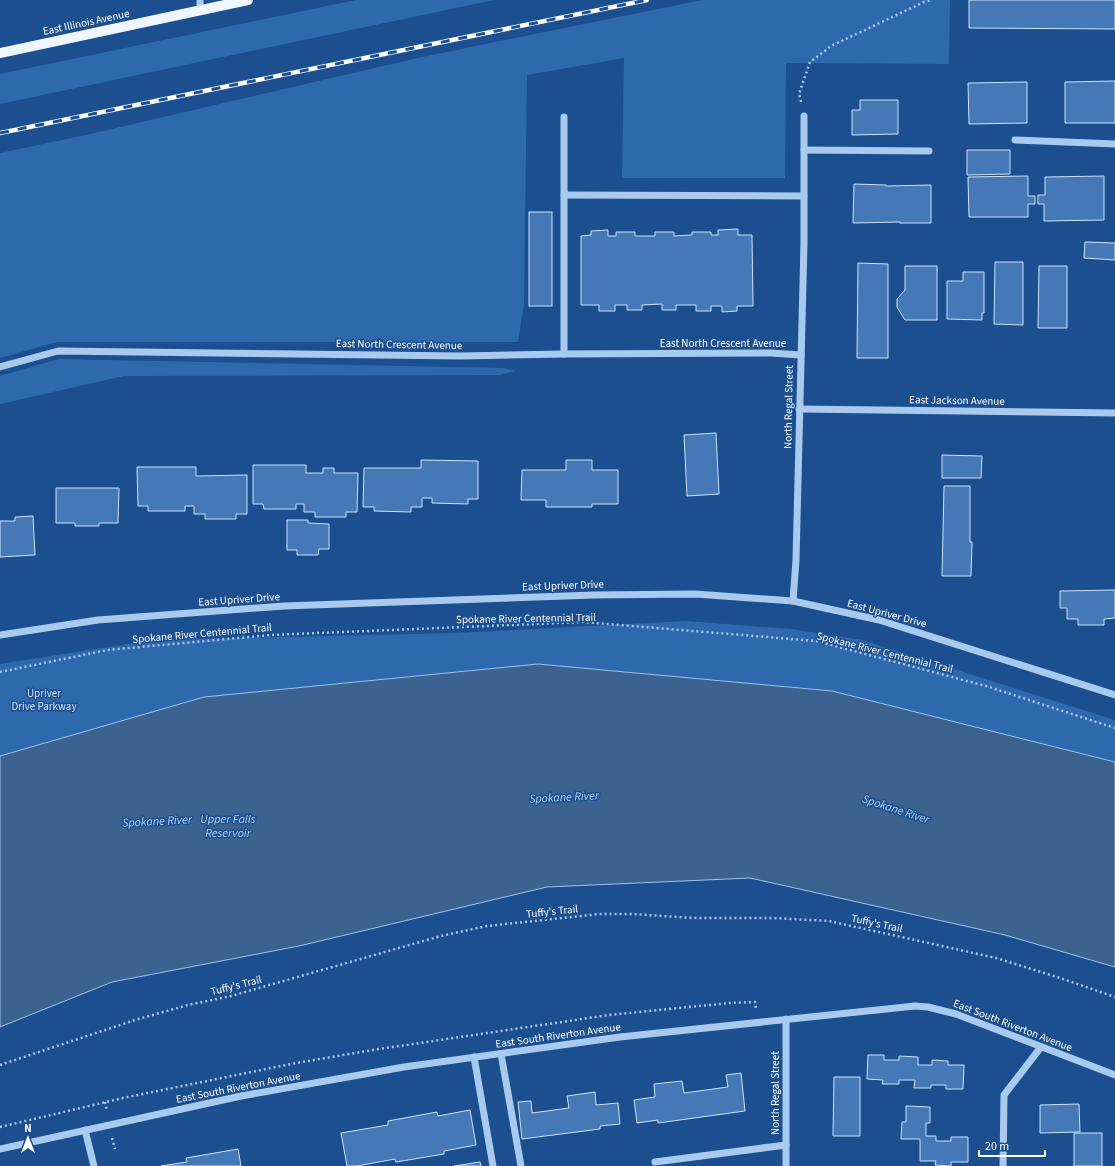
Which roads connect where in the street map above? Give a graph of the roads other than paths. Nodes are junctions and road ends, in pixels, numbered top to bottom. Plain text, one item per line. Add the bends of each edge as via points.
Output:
1 (248, 0) edge
2 (200, 5) edge
3 (0, 53) edge
4 (804, 116) road end
5 (564, 117) dead end
6 (1015, 140) dead end
7 (1115, 144) edge
8 (804, 150) junction
9 (929, 151) dead end
10 (564, 195) junction
11 (804, 196) junction
12 (564, 354) junction
13 (801, 355) junction
14 (0, 367) edge
15 (799, 409) junction
16 (1115, 414) edge
17 (793, 601) junction
18 (0, 635) edge
19 (1115, 695) edge
20 (786, 1019) junction
21 (1041, 1047) junction
22 (501, 1054) junction
23 (474, 1057) junction
24 (1115, 1075) edge
25 (85, 1130) junction
26 (786, 1145) junction
27 (0, 1149) edge
28 (655, 1162) dead end
29 (94, 1166) edge
30 (493, 1166) edge
31 (521, 1166) edge
32 (786, 1166) edge
33 (1003, 1166) edge

1 - 2 main road, East Illinois Avenue
2 - 3 main road, East Illinois Avenue
4 - 8 street, North Regal Street
5 - 10 street
6 - 7 street
8 - 9 street
8 - 11 street, North Regal Street
10 - 11 street
10 - 12 street
11 - 13 street, North Regal Street
12 - 13 street, East North Crescent Avenue
12 - 14 street, East North Crescent Avenue via 461,356 58,351
13 - 15 street, North Regal Street
15 - 16 street, East Jackson Avenue
15 - 17 street, North Regal Street
17 - 18 street, East Upriver Drive via 695,594 284,606 98,620
17 - 19 street, East Upriver Drive via 879,620
20 - 21 street, East South Riverton Avenue via 898,1007 928,1007 956,1014
20 - 22 street, East South Riverton Avenue via 620,1037
20 - 26 street, North Regal Street
21 - 24 street, East South Riverton Avenue
21 - 33 street via 1004,1094
22 - 23 street, East South Riverton Avenue
22 - 31 street
23 - 25 street, East South Riverton Avenue via 241,1096
23 - 30 street
25 - 27 street, East South Riverton Avenue
25 - 29 street
26 - 28 street
26 - 32 street, North Regal Street

